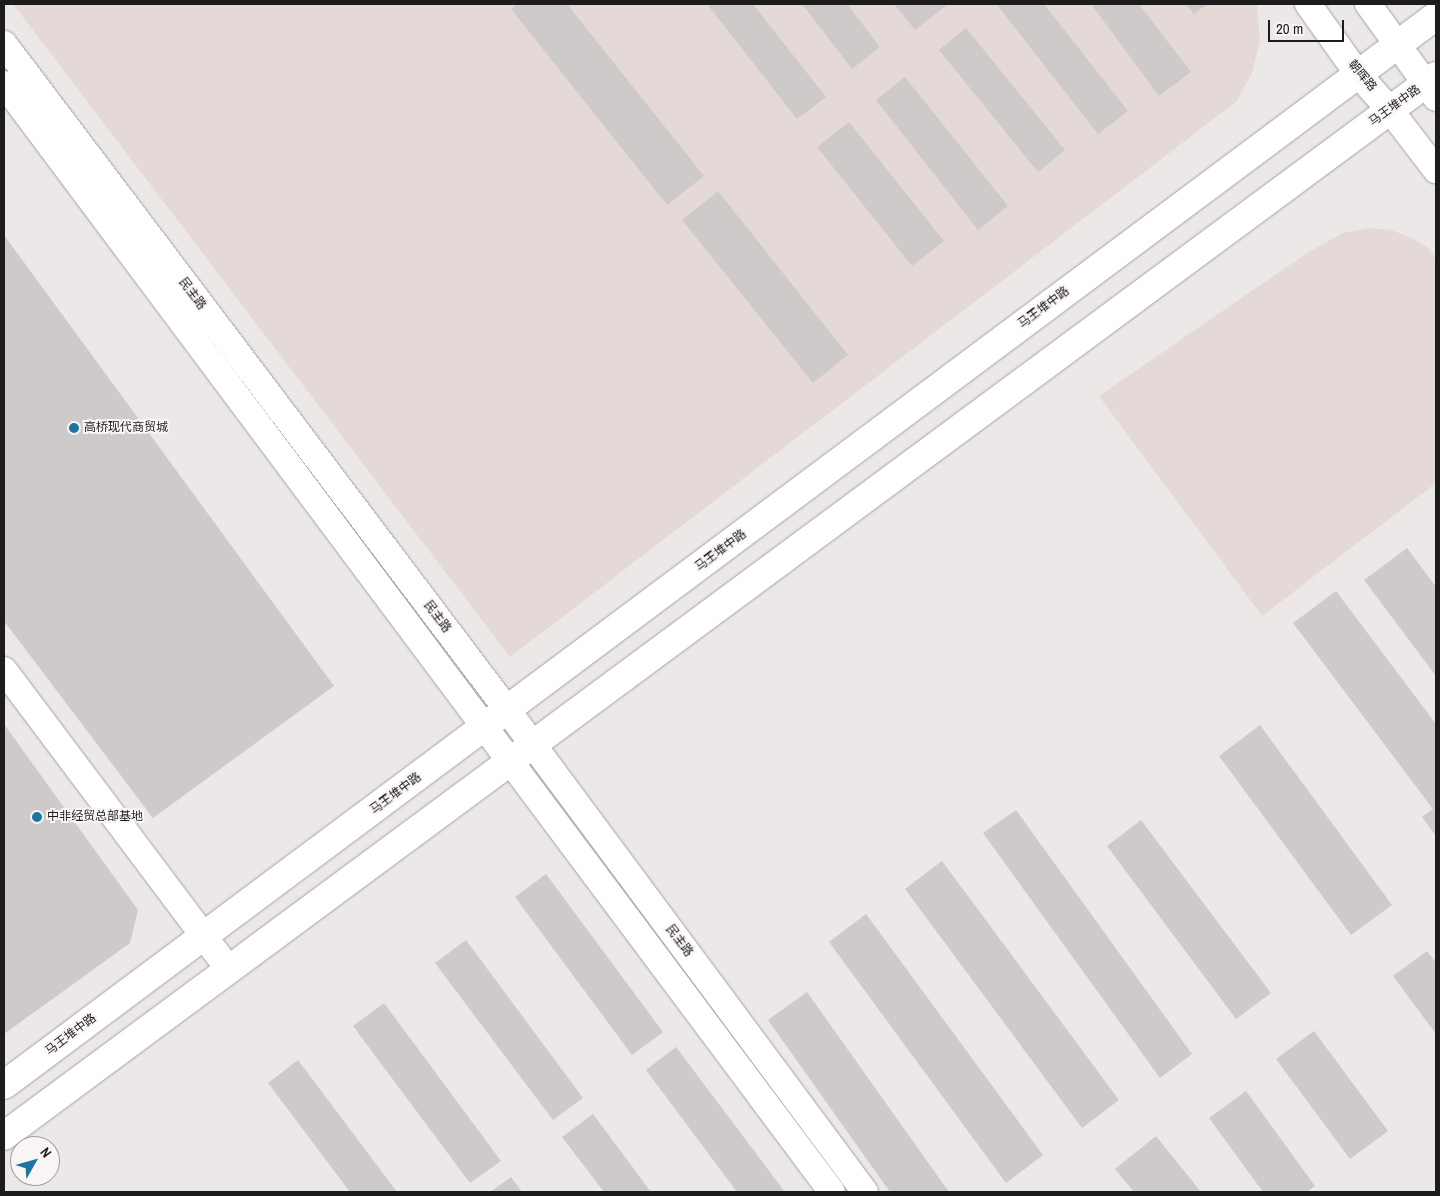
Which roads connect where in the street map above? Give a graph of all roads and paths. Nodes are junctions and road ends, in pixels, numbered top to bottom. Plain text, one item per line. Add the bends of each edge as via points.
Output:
1 (1308, 4) edge
2 (1368, 4) edge
3 (1436, 16) edge
4 (4, 44) edge
5 (1398, 44) junction
6 (1357, 74) junction
7 (4, 84) edge
8 (1433, 86) edge
9 (1390, 110) junction
10 (1436, 170) edge
11 (4, 670) edge
12 (508, 711) junction
13 (484, 729) junction
14 (533, 745) junction
15 (509, 762) junction
16 (204, 937) junction
17 (229, 970) junction
18 (4, 1085) edge
19 (4, 1136) edge
20 (832, 1192) edge
21 (866, 1192) edge

1 - 6 street, 朝晖路
2 - 5 street
3 - 5 main road, 马王堆中路
4 - 12 street, 民主路
5 - 6 main road, 马王堆中路
5 - 8 street
6 - 9 street, 朝晖路
6 - 12 main road, 马王堆中路
7 - 13 street, 民主路
8 - 9 main road, 马王堆中路
9 - 10 street, 朝晖路
9 - 14 main road, 马王堆中路
11 - 16 street
12 - 13 main road, 马王堆中路
12 - 14 street, 民主路
13 - 15 street, 民主路
13 - 16 main road, 马王堆中路
14 - 15 main road, 马王堆中路
14 - 21 street, 民主路
15 - 17 main road, 马王堆中路
15 - 20 street, 民主路
16 - 17 street
16 - 18 main road, 马王堆中路
17 - 19 main road, 马王堆中路

